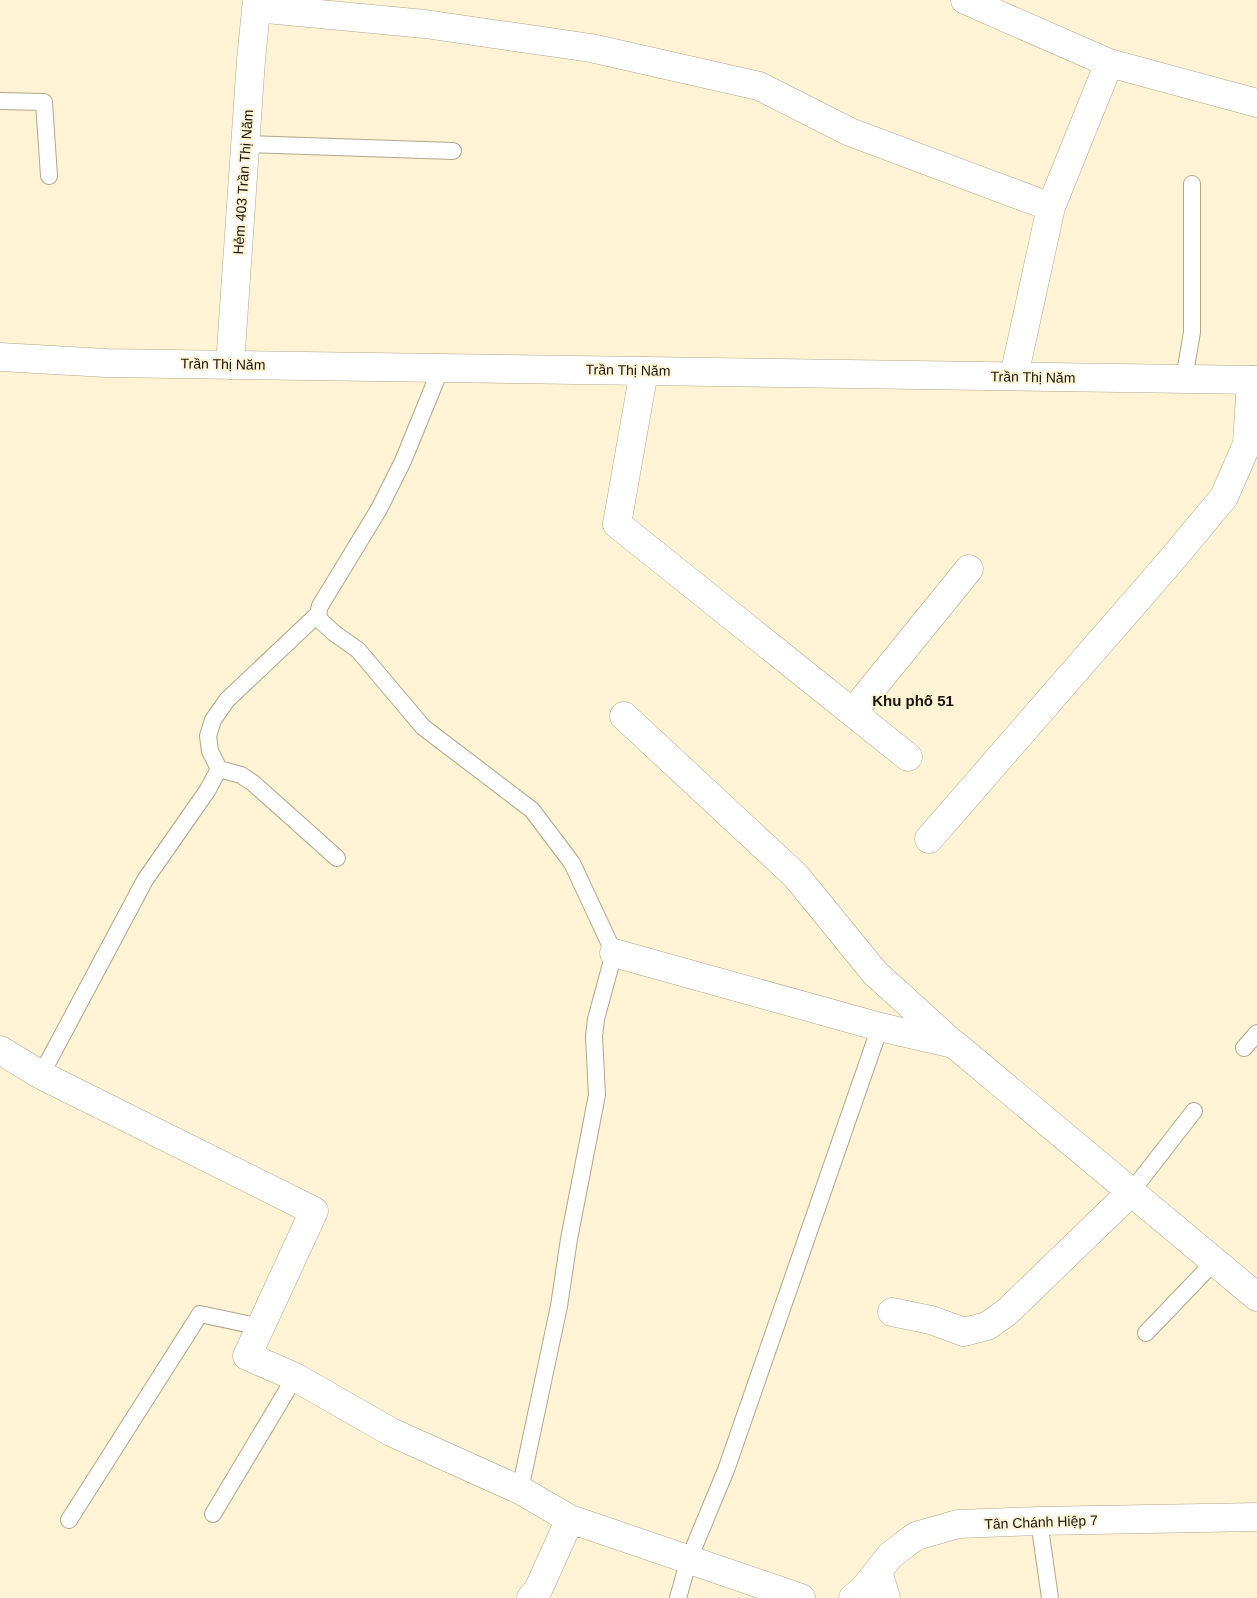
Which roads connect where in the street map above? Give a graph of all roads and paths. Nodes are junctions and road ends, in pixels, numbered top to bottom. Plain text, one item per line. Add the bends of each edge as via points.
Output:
1 (966, 0) edge
2 (257, 4) edge
3 (1109, 63) junction
4 (0, 101) edge
5 (1257, 103) edge
6 (246, 144) junction
7 (453, 151) dead end
8 (49, 176) dead end
9 (1192, 184) dead end
10 (1051, 207) junction
11 (0, 357) edge
12 (230, 365) junction
13 (441, 368) junction
14 (644, 371) junction
15 (1014, 376) junction
16 (1184, 379) junction
17 (1254, 380) edge
18 (969, 569) dead end
19 (318, 614) junction
20 (853, 712) junction
21 (624, 716) dead end
22 (908, 757) dead end
23 (218, 769) junction
24 (929, 839) dead end
25 (337, 858) dead end
26 (614, 953) junction
27 (880, 1027) junction
28 (1257, 1033) edge
29 (954, 1044) junction
30 (1244, 1048) dead end
31 (0, 1050) edge
32 (41, 1075) junction
33 (1194, 1111) dead end
34 (1131, 1192) junction
35 (1215, 1261) junction
36 (1257, 1297) edge
37 (892, 1312) dead end
38 (260, 1326) junction
39 (1146, 1333) dead end
40 (296, 1377) junction
41 (520, 1490) junction
42 (213, 1514) dead end
43 (1257, 1517) edge
44 (570, 1519) junction
45 (70, 1520) dead end
46 (1039, 1521) junction
47 (689, 1559) junction
48 (878, 1571) junction
49 (531, 1598) edge
50 (678, 1598) edge
51 (801, 1598) edge
52 (853, 1598) edge
53 (886, 1598) edge
54 (1050, 1598) edge

1 - 3 street
2 - 6 street, Hẻm 403 Trần Thị Năm
2 - 10 street via 591,48 759,86 850,132
3 - 5 street
3 - 10 street
4 - 8 lane via 44,102
6 - 7 lane
6 - 12 street, Hẻm 403 Trần Thị Năm
9 - 16 lane via 1192,332
10 - 15 street
11 - 12 street, Trần Thị Năm
12 - 13 street, Trần Thị Năm
13 - 14 street, Trần Thị Năm
13 - 19 lane via 395,477
14 - 15 street, Trần Thị Năm
14 - 20 street via 617,524
15 - 16 street, Trần Thị Năm
16 - 17 street, Trần Thị Năm
17 - 24 street via 1246,444 1224,497
18 - 20 street
19 - 23 lane via 227,700 213,720 208,736
19 - 26 lane via 321,621 358,650 424,727 532,810 572,863
20 - 22 street
21 - 29 street via 796,876 876,973
23 - 25 lane via 241,775 253,783
23 - 32 lane via 207,791 145,880
26 - 27 street
26 - 41 lane via 594,1027 597,1095 559,1306
27 - 29 street
27 - 47 lane via 726,1470
28 - 30 lane
29 - 34 street
31 - 32 street
32 - 38 street via 314,1211
33 - 34 lane
34 - 35 street
34 - 37 street via 1007,1312 987,1326 964,1332 931,1320
35 - 36 street
35 - 39 lane
38 - 40 street via 247,1356
38 - 45 lane via 200,1314
40 - 41 street via 391,1432
40 - 42 lane
41 - 44 street
43 - 46 street, Tân Chánh Hiệp 7
44 - 47 street
44 - 49 street via 538,1590
46 - 48 street, Tân Chánh Hiệp 7 via 958,1524 916,1536 890,1556
46 - 54 lane
47 - 50 lane
47 - 51 street
48 - 52 street, Tân Chánh Hiệp 7
48 - 53 street

